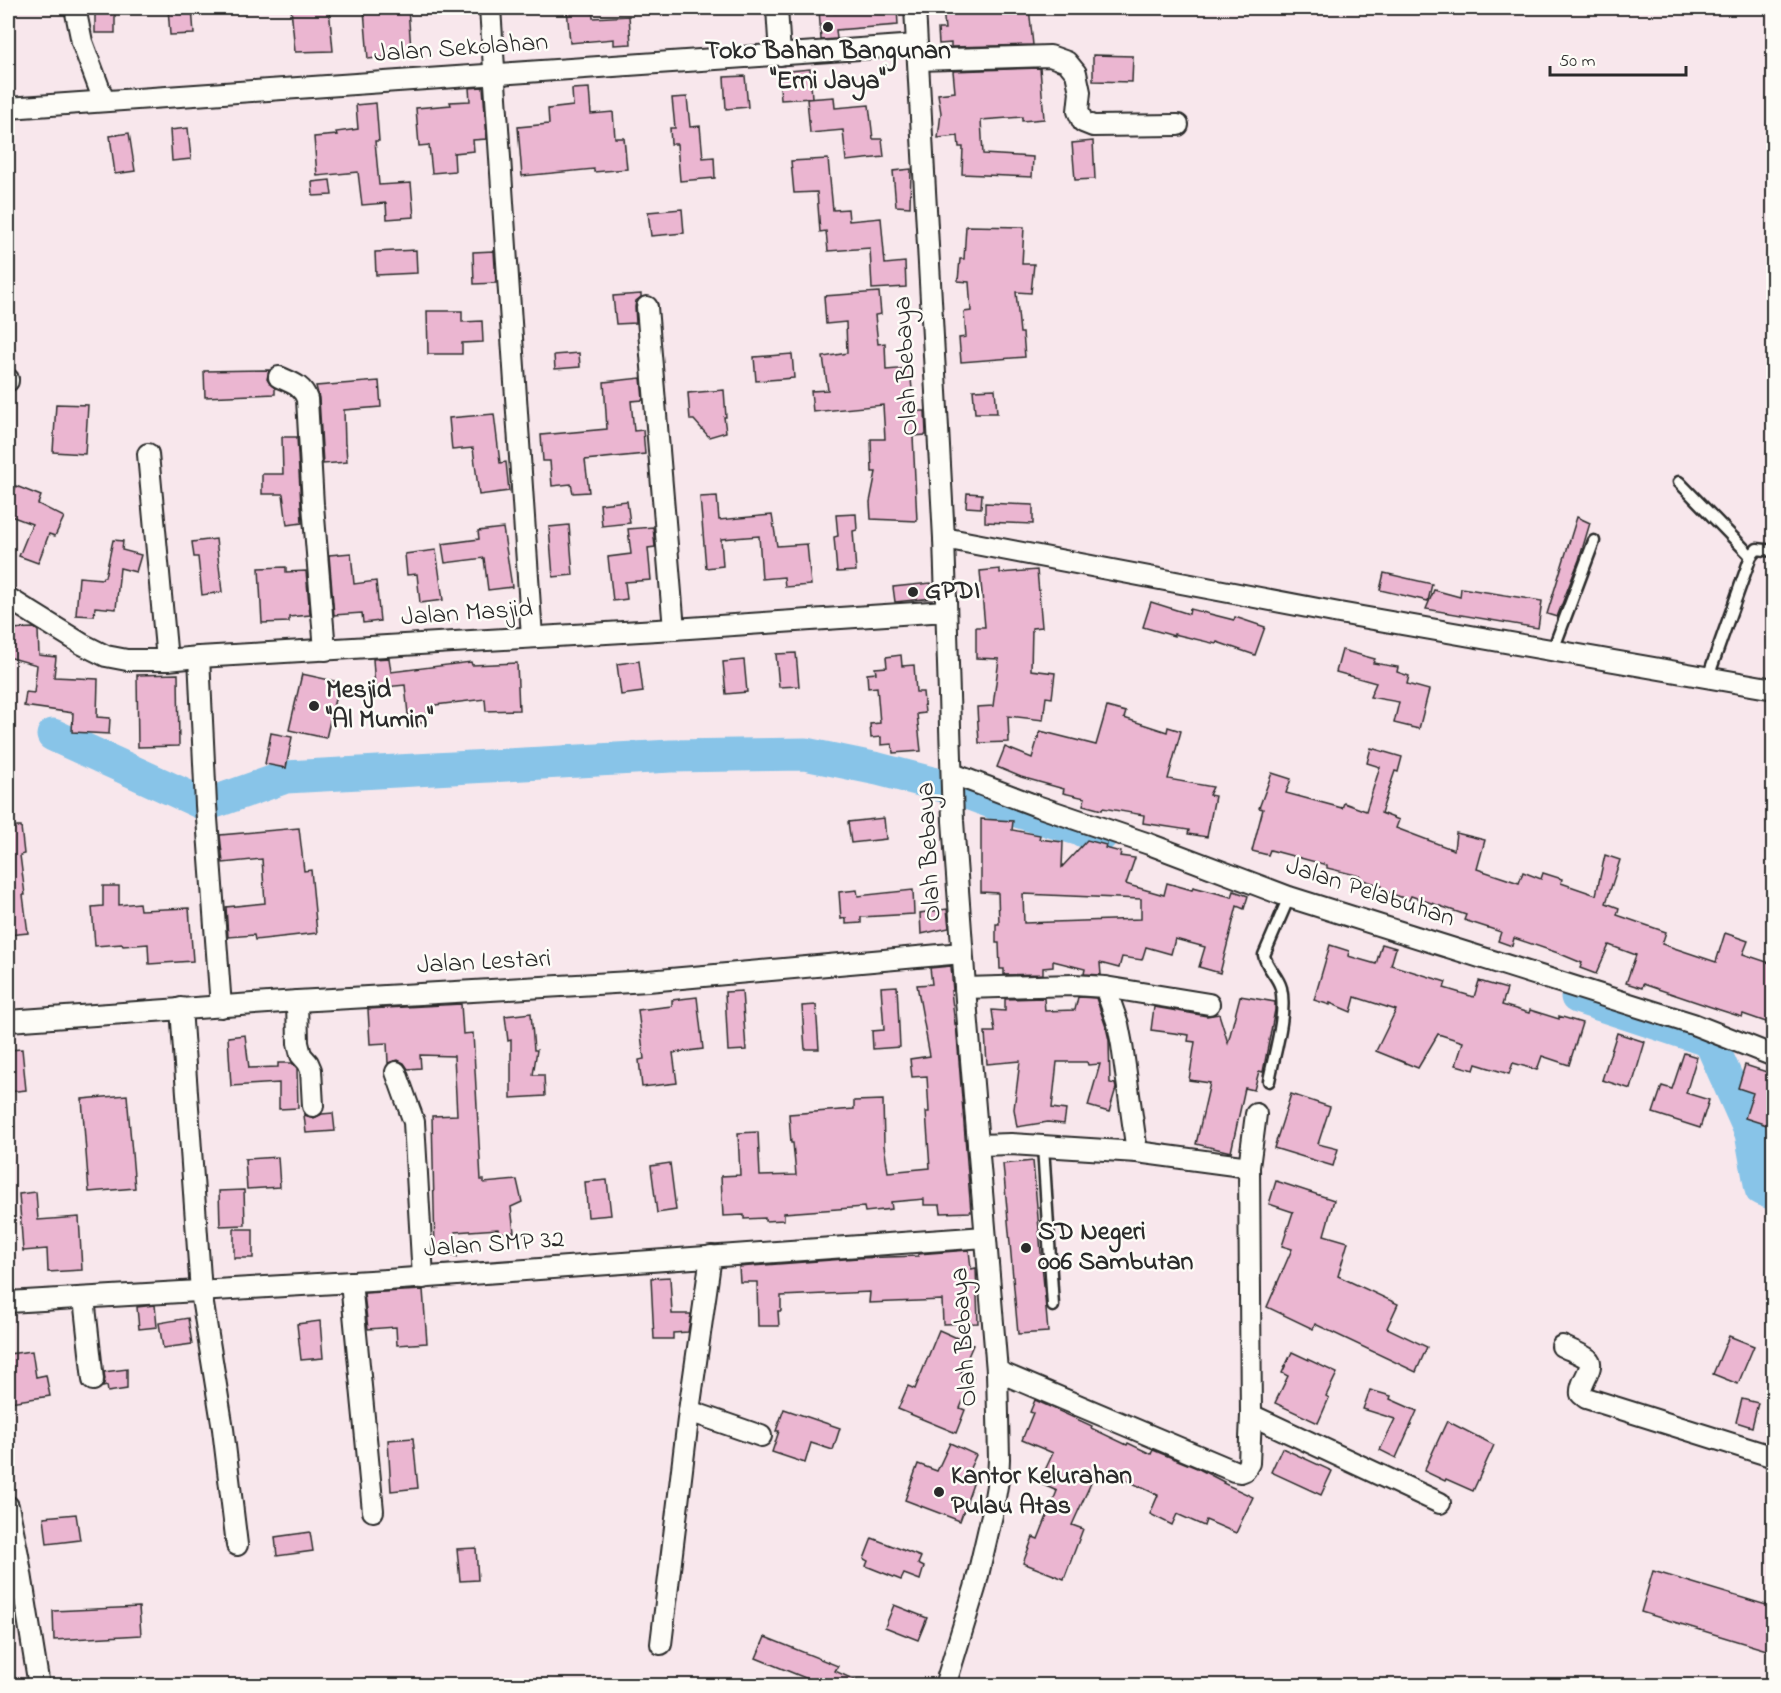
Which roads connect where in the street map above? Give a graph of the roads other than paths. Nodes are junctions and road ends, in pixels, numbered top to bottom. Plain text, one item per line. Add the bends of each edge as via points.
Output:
1 (75, 8) edge
2 (490, 8) edge
3 (777, 8) edge
4 (915, 8) edge
5 (918, 53) junction
6 (780, 55) junction
7 (494, 74) junction
8 (104, 101) junction
9 (8, 108) edge
10 (1178, 125) dead end
11 (647, 308) dead end
12 (279, 377) dead end
13 (148, 454) dead end
14 (1679, 482) dead end
15 (944, 538) junction
16 (1594, 541) dead end
17 (1773, 551) edge
18 (1751, 556) junction
19 (8, 598) edge
20 (946, 611) junction
21 (674, 629) junction
22 (532, 637) junction
23 (325, 650) junction
24 (1553, 650) junction
25 (199, 657) junction
26 (167, 660) junction
27 (1708, 677) junction
28 (1773, 689) edge
29 (952, 779) junction
30 (1288, 899) junction
31 (962, 953) junction
32 (1106, 987) junction
33 (965, 988) junction
34 (297, 1001) junction
35 (1209, 1004) dead end
36 (222, 1007) junction
37 (181, 1008) junction
38 (8, 1021) edge
39 (1773, 1056) edge
40 (396, 1072) dead end
41 (1269, 1082) dead end
42 (313, 1106) dead end
43 (1256, 1114) dead end
44 (978, 1145) junction
45 (1042, 1146) junction
46 (1137, 1152) junction
47 (1249, 1167) junction
48 (985, 1237) junction
49 (711, 1256) junction
50 (423, 1278) junction
51 (351, 1282) junction
52 (201, 1292) junction
53 (84, 1298) junction
54 (8, 1302) edge
55 (1053, 1306) dead end
56 (1562, 1346) dead end
57 (997, 1371) junction
58 (93, 1380) dead end
59 (689, 1411) junction
60 (1251, 1415) junction
61 (761, 1436) dead end
62 (1773, 1457) edge
63 (1440, 1503) dead end
64 (8, 1506) edge
65 (373, 1511) dead end
66 (237, 1545) dead end
67 (661, 1644) dead end
68 (39, 1686) edge
69 (945, 1686) edge

1 - 8 street via 82,42
2 - 7 street
3 - 6 street
4 - 5 street, Olah Bebaya
5 - 6 street, Jalan Sekolahan
5 - 10 street, Jalan Sekolahan via 1050,56 1067,62 1076,73 1078,111 1083,122 1093,126
5 - 15 street, Olah Bebaya
6 - 7 street, Jalan Sekolahan
7 - 8 street, Jalan Sekolahan
7 - 22 street
8 - 9 street, Jalan Sekolahan
11 - 21 street
12 - 23 street via 298,386 307,399
13 - 26 street
14 - 18 lane
15 - 20 street, Olah Bebaya
15 - 24 street
16 - 24 lane
17 - 18 lane via 1757,549
18 - 27 lane
19 - 26 street, Jalan Masjid via 106,656
20 - 21 street, Jalan Masjid
20 - 29 street, Olah Bebaya
21 - 22 street, Jalan Masjid
22 - 23 street, Jalan Masjid
23 - 25 street, Jalan Masjid
24 - 27 street
25 - 26 street, Jalan Masjid
25 - 36 street
27 - 28 street
29 - 30 street, Jalan Pelabuhan via 1149,844
29 - 31 street, Olah Bebaya
30 - 39 street, Jalan Pelabuhan via 1693,1024
30 - 41 lane via 1264,955 1281,990 1281,1015
31 - 33 street, Olah Bebaya
31 - 34 street, Jalan Lestari via 648,981
32 - 33 street
32 - 35 street
32 - 46 street via 1122,1044
33 - 44 street, Olah Bebaya
34 - 36 street, Jalan Lestari
34 - 42 street via 298,1043 311,1070
36 - 37 street, Jalan Lestari
37 - 38 street, Jalan Lestari
37 - 52 street
40 - 50 street via 414,1122
43 - 47 street
44 - 45 street
44 - 48 street, Olah Bebaya
45 - 46 street
45 - 55 lane
46 - 47 street
47 - 60 street
48 - 49 street, Jalan SMP 32
48 - 57 street, Olah Bebaya
49 - 50 street, Jalan SMP 32
49 - 59 street
50 - 51 street, Jalan SMP 32
51 - 52 street, Jalan SMP 32
51 - 65 street
52 - 53 street, Jalan SMP 32
52 - 66 street
53 - 54 street, Jalan SMP 32
53 - 58 street
56 - 62 street via 1591,1364 1580,1388 1586,1398
57 - 60 street via 1240,1472 1249,1463
57 - 69 street, Olah Bebaya via 996,1495 975,1588
59 - 61 street
59 - 67 street
60 - 63 street
64 - 68 street

